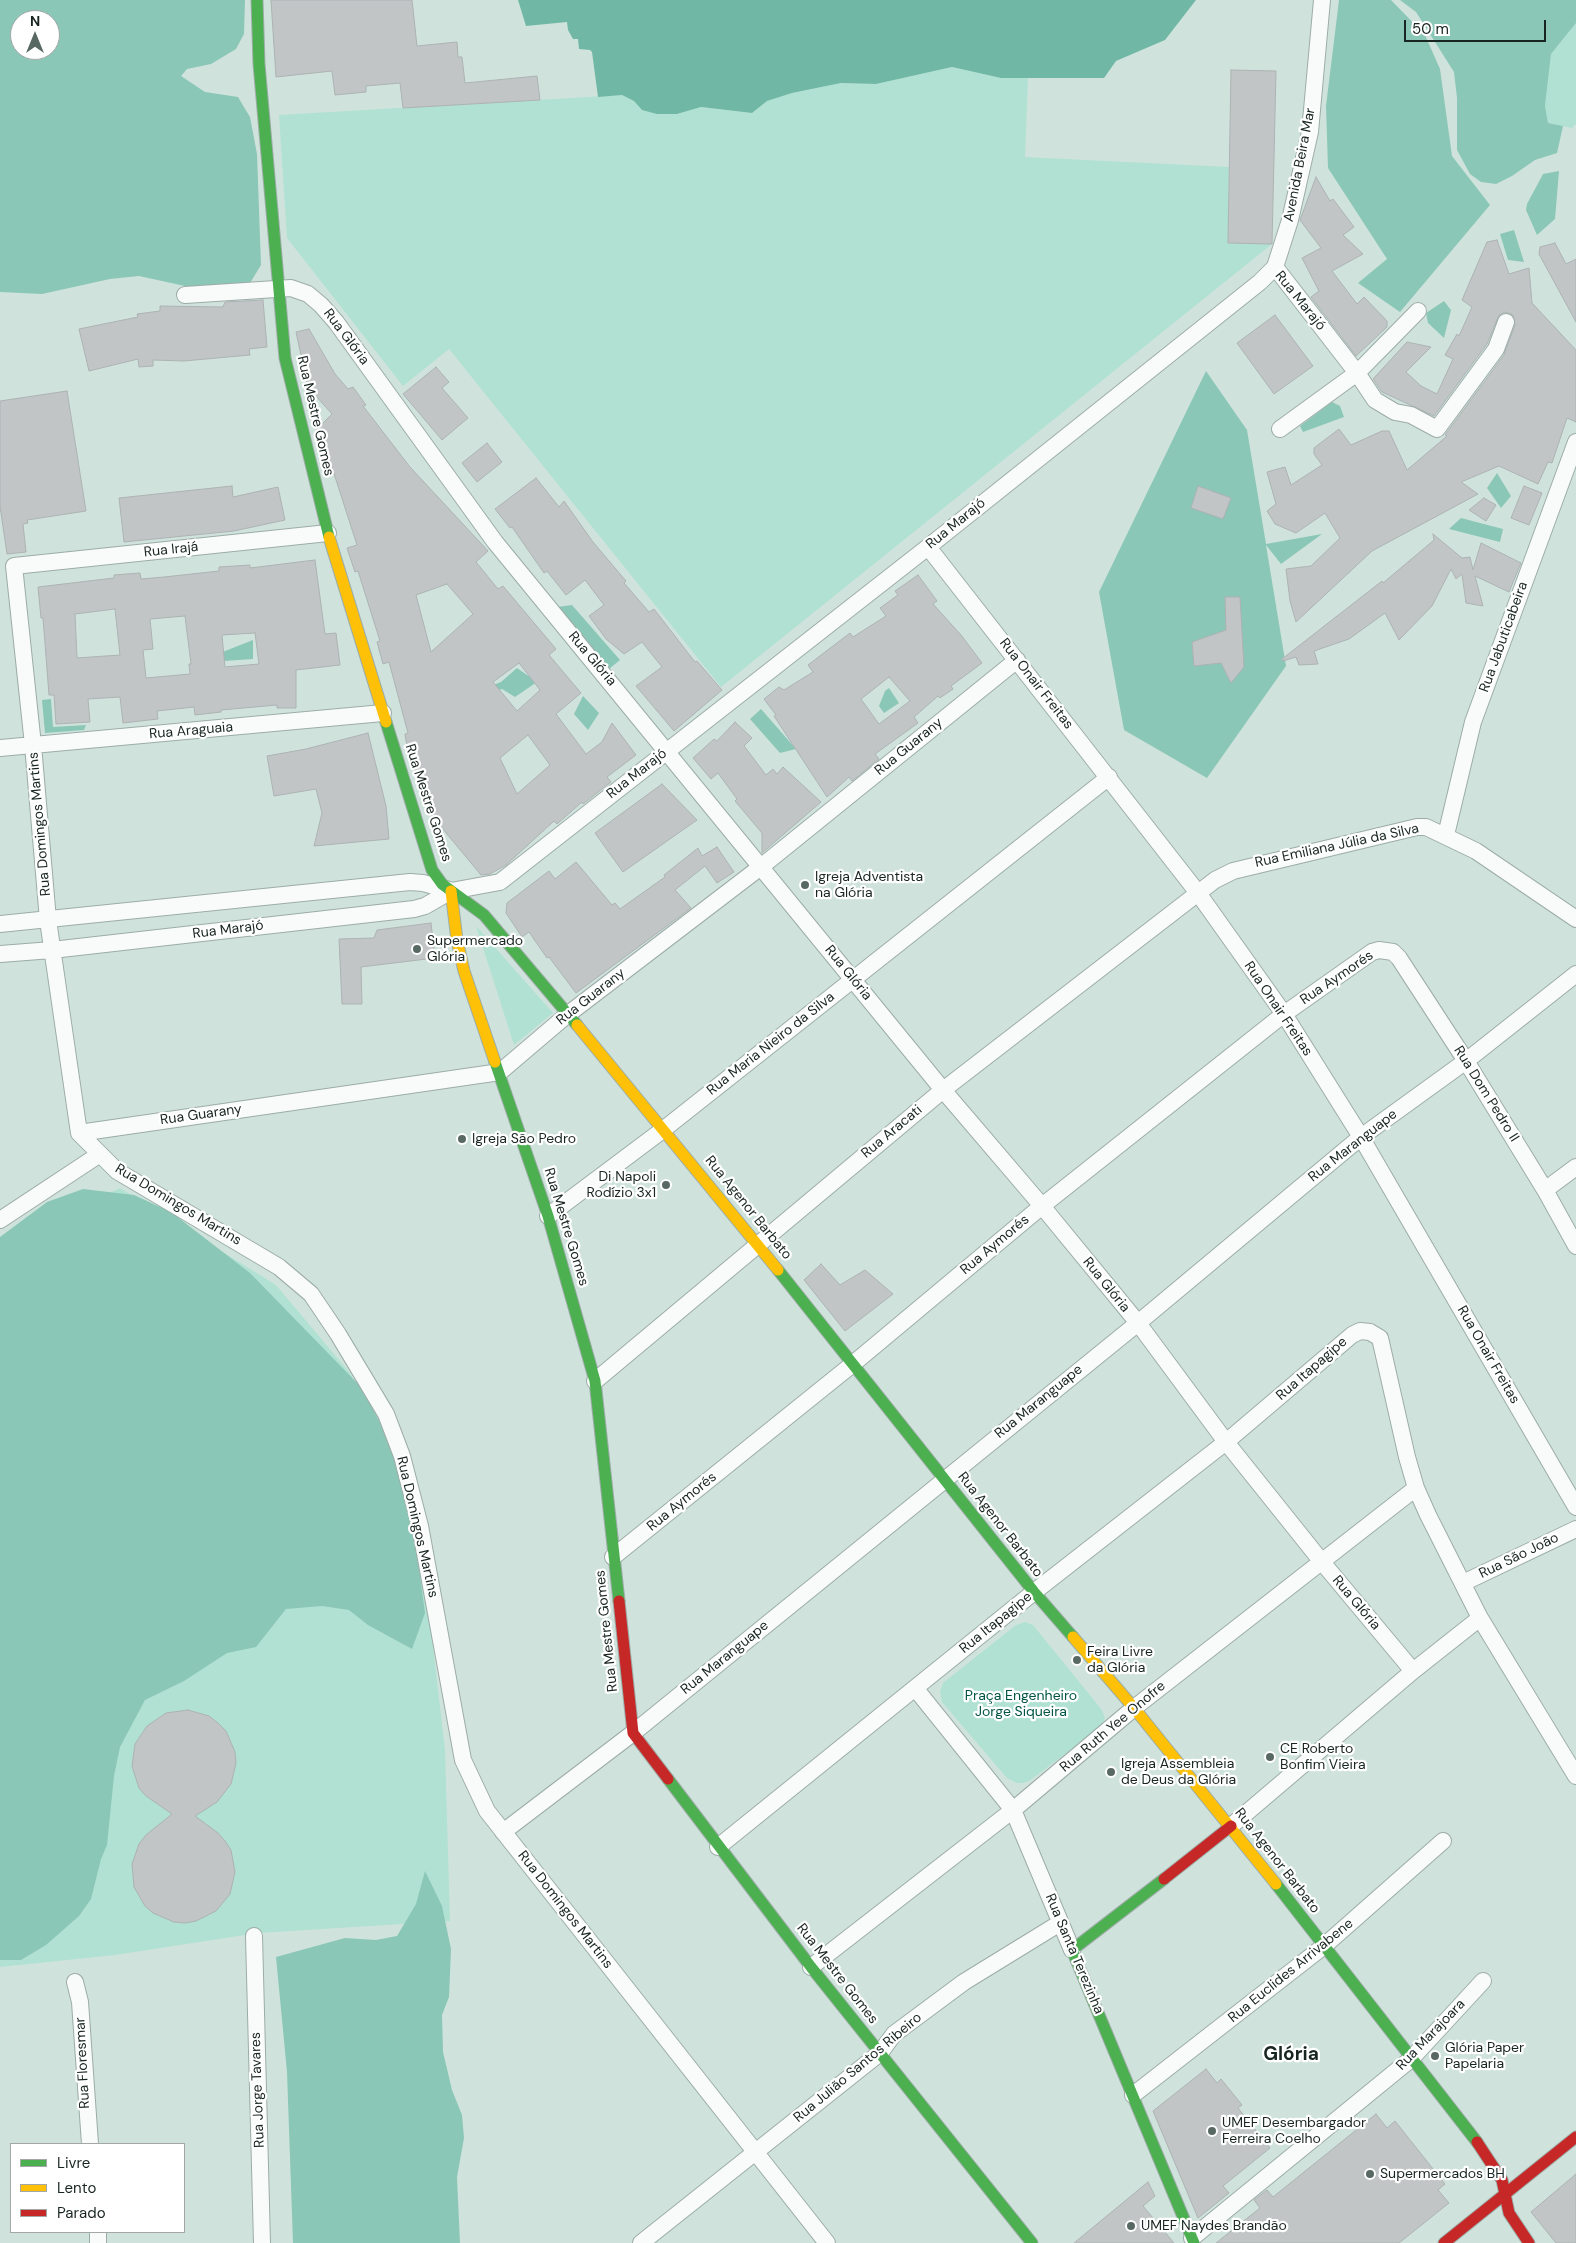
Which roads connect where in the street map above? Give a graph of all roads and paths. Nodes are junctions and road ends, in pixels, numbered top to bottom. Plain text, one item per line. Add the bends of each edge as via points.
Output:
1 (257, 0) edge
2 (1322, 0) edge
3 (1275, 267) junction
4 (279, 287) junction
5 (185, 295) dead end
6 (1418, 311) dead end
7 (1506, 322) dead end
8 (1357, 373) junction
9 (1280, 429) dead end
10 (1576, 442) edge
11 (328, 533) junction
12 (928, 547) junction
13 (14, 566) joint
14 (1017, 660) junction
15 (383, 714) junction
16 (33, 745) junction
17 (0, 748) edge
18 (667, 750) junction
19 (1109, 777) junction
20 (1446, 835) junction
21 (762, 866) junction
22 (451, 891) junction
23 (1198, 893) junction
24 (1576, 919) edge
25 (48, 920) junction
26 (0, 924) edge
27 (52, 950) junction
28 (1386, 950) joint
29 (0, 954) edge
30 (1576, 974) edge
31 (852, 979) junction
32 (1284, 1014) junction
33 (567, 1015) junction
34 (1466, 1061) junction
35 (500, 1072) junction
36 (943, 1090) junction
37 (664, 1128) junction
38 (79, 1133) junction
39 (1361, 1137) junction
40 (100, 1154) junction
41 (1576, 1167) edge
42 (1545, 1190) junction
43 (1042, 1206) junction
44 (548, 1216) junction
45 (0, 1220) edge
46 (757, 1243) junction
47 (1576, 1246) edge
48 (1138, 1323) junction
49 (854, 1363) junction
50 (595, 1381) junction
51 (1226, 1442) junction
52 (944, 1479) junction
53 (1416, 1488) junction
54 (1576, 1507) edge
55 (1576, 1529) edge
56 (613, 1557) junction
57 (1322, 1562) junction
58 (1462, 1583) junction
59 (1034, 1592) junction
60 (1480, 1618) junction
61 (1413, 1671) junction
62 (915, 1688) junction
63 (1134, 1708) junction
64 (633, 1733) junction
65 (1576, 1776) edge
66 (1014, 1810) junction
67 (1231, 1826) junction
68 (503, 1832) junction
69 (1443, 1841) dead end
70 (718, 1847) junction
71 (1060, 1923) junction
72 (254, 1936) dead end
73 (1324, 1946) junction
74 (1072, 1950) junction
75 (811, 1968) junction
76 (1483, 1981) dead end
77 (76, 1982) dead end
78 (880, 2053) junction
79 (1411, 2059) junction
80 (1133, 2095) junction
81 (1576, 2138) edge
82 (90, 2143) edge
83 (755, 2153) junction
84 (1505, 2193) junction
85 (1193, 2241) edge
86 (262, 2243) edge
87 (641, 2243) edge
88 (827, 2243) edge
89 (1032, 2243) edge
90 (1444, 2243) edge
91 (1529, 2243) edge

1 - 4 street, Rua Mestre Gomes via 259,64
2 - 3 street, Avenida Beira Mar via 1310,132 1284,243
3 - 8 street, Rua Marajó
3 - 12 street, Rua Marajó
4 - 5 street, Rua Glória
4 - 11 street, Rua Mestre Gomes via 285,358
4 - 18 street, Rua Glória via 308,294 322,305 495,542
6 - 8 street
7 - 8 street, Rua Marajó via 1496,349 1438,429 1411,415 1394,412 1375,400
8 - 9 street
10 - 20 street, Rua Jabuticabeira via 1473,722
11 - 13 street, Rua Irajá
11 - 15 street, Rua Mestre Gomes
12 - 14 street, Rua Onair Freitas
12 - 18 street, Rua Marajó
13 - 16 street, Rua Domingos Martins
14 - 19 street, Rua Onair Freitas
14 - 21 street, Rua Guarany
15 - 16 street, Rua Araguaia
15 - 22 street, Rua Mestre Gomes via 428,862 442,884
16 - 17 street, Rua Araguaia
16 - 25 street, Rua Domingos Martins
18 - 21 street, Rua Glória
18 - 22 street, Rua Marajó via 500,882
19 - 23 street, Rua Onair Freitas
19 - 31 street, Rua Maria Nieiro da Silva
20 - 23 street, Rua Emiliana Júlia da Silva via 1417,827 1250,865 1221,877
20 - 24 street, Rua Emiliana Júlia da Silva via 1491,860
21 - 31 street, Rua Glória
21 - 33 street, Rua Guarany
22 - 25 street, Rua Marajó via 410,882
22 - 27 street, Rua Marajó via 414,909
22 - 33 street, Rua Agenor Barbato via 484,915
22 - 35 street, Rua Mestre Gomes via 464,971
23 - 32 street, Rua Onair Freitas
23 - 36 street, Rua Aracati
25 - 26 street, Rua Marajó
25 - 27 street, Rua Domingos Martins
27 - 29 street, Rua Marajó
27 - 38 street, Rua Domingos Martins
28 - 32 street, Rua Aymorés via 1372,952
28 - 34 street, Rua Dom Pedro II via 1399,958
30 - 34 street, Rua Maranguape
31 - 36 street, Rua Glória
31 - 37 street, Rua Maria Nieiro da Silva
32 - 39 street, Rua Onair Freitas
32 - 43 street, Rua Aymorés
33 - 35 street, Rua Guarany
33 - 37 street, Rua Agenor Barbato
34 - 39 street, Rua Maranguape
34 - 42 street, Rua Dom Pedro II
35 - 38 street, Rua Guarany
35 - 44 street, Rua Mestre Gomes
36 - 43 street, Rua Glória
36 - 46 street, Rua Aracati
37 - 44 street, Rua Maria Nieiro da Silva
37 - 46 street, Rua Agenor Barbato
38 - 40 street, Rua Domingos Martins
39 - 48 street, Rua Maranguape
39 - 54 street, Rua Onair Freitas
40 - 45 street
40 - 68 street, Rua Domingos Martins via 118,1171 279,1267 311,1294 373,1390 402,1456 420,1526 463,1760 487,1811
41 - 42 street
42 - 47 street, Rua Dom Pedro II
43 - 48 street, Rua Glória
43 - 49 street, Rua Aymorés
44 - 50 street, Rua Mestre Gomes
46 - 49 street, Rua Agenor Barbato
46 - 50 street, Rua Aracati
48 - 51 street, Rua Glória
48 - 52 street, Rua Maranguape
49 - 52 street, Rua Agenor Barbato
49 - 56 street, Rua Aymorés
50 - 56 street, Rua Mestre Gomes
51 - 53 street, Rua Itapagipe via 1352,1335 1360,1331 1370,1332 1380,1338
51 - 57 street, Rua Glória
51 - 59 street, Rua Itapagipe
52 - 59 street, Rua Agenor Barbato
52 - 64 street, Rua Maranguape
53 - 57 street, Rua Ruth Yee Onofre
53 - 58 street
55 - 58 street, Rua São João
56 - 64 street, Rua Mestre Gomes
57 - 61 street, Rua Glória
57 - 63 street, Rua Ruth Yee Onofre
58 - 60 street
59 - 62 street, Rua Itapagipe
59 - 63 street, Rua Agenor Barbato
60 - 61 street
60 - 65 street
61 - 67 street
62 - 66 street, Rua Santa Terezinha
62 - 70 street, Rua Itapagipe
63 - 66 street, Rua Ruth Yee Onofre
63 - 67 street, Rua Agenor Barbato
64 - 68 street, Rua Maranguape
64 - 70 street, Rua Mestre Gomes
66 - 71 street, Rua Santa Terezinha
66 - 75 street, Rua Ruth Yee Onofre
67 - 73 street, Rua Agenor Barbato
67 - 74 street
68 - 83 street, Rua Domingos Martins
69 - 73 street, Rua Euclides Arrivabene
70 - 75 street, Rua Mestre Gomes
71 - 74 street, Rua Santa Terezinha
71 - 78 street, Rua Julião Santos Ribeiro via 964,1982 894,2034
72 - 86 street, Rua Jorge Tavares
73 - 79 street, Rua Agenor Barbato
73 - 80 street, Rua Euclides Arrivabene
74 - 80 street, Rua Santa Terezinha
75 - 78 street, Rua Mestre Gomes
76 - 79 street, Rua Marajoara
77 - 82 street, Rua Floresmar
78 - 83 street, Rua Julião Santos Ribeiro
78 - 89 street, Rua Mestre Gomes
79 - 84 street, Rua Agenor Barbato via 1492,2161
79 - 85 street, Rua Marajoara
80 - 85 street, Rua Santa Terezinha
81 - 84 street
83 - 87 street, Rua Julião Santos Ribeiro
83 - 88 street, Rua Domingos Martins
84 - 90 street
84 - 91 street, Rua Agenor Barbato via 1509,2213

